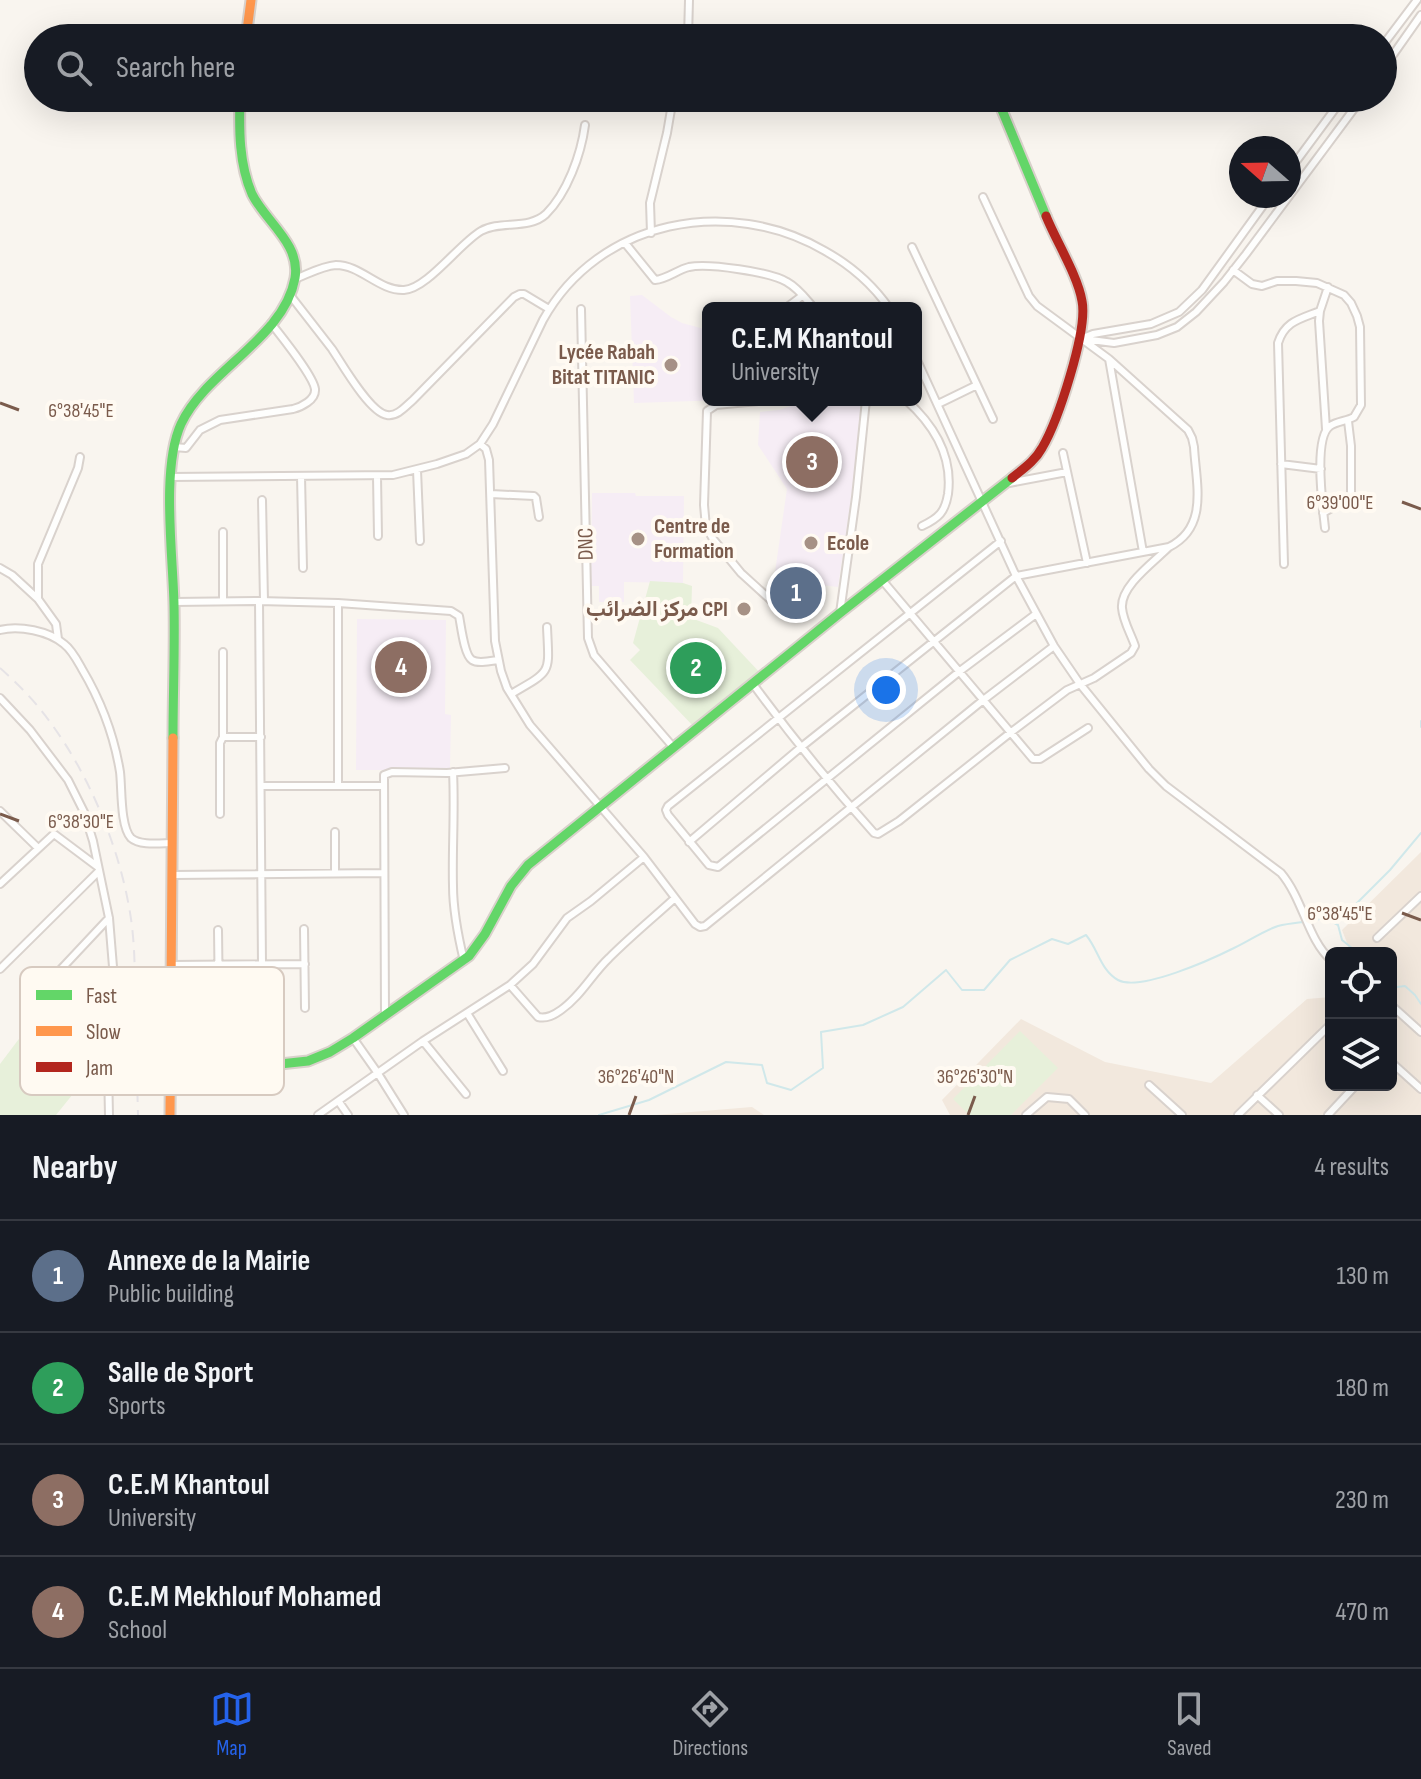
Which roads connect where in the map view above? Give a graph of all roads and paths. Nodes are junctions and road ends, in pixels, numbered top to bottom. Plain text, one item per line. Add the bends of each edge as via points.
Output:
1 (251, 0) edge
2 (689, 0) edge
3 (1417, 0) edge
4 (1421, 15) edge
5 (248, 24) edge
6 (688, 24) edge
7 (1397, 26) edge
8 (1397, 49) edge
9 (241, 112) edge
10 (671, 112) edge
11 (1003, 112) edge
12 (1332, 112) edge
13 (1334, 112) edge
14 (1352, 112) edge
15 (1345, 122) junction
16 (585, 125) dead end
17 (1301, 155) edge
18 (983, 197) dead end
19 (1261, 208) edge
20 (651, 233) junction
21 (625, 243) junction
22 (912, 247) dead end
23 (1233, 270) junction
24 (295, 279) junction
25 (1328, 287) junction
26 (290, 295) junction
27 (802, 296) junction
28 (794, 302) edge
29 (808, 302) edge
30 (884, 302) edge
31 (549, 309) junction
32 (581, 309) dead end
33 (1320, 311) junction
34 (271, 323) junction
35 (1080, 339) junction
36 (1109, 359) junction
37 (922, 371) edge
38 (977, 385) junction
39 (938, 404) junction
40 (714, 406) edge
41 (865, 406) edge
42 (912, 406) edge
43 (993, 419) dead end
44 (1348, 421) junction
45 (1326, 429) junction
46 (480, 444) junction
47 (174, 447) junction
48 (1063, 453) dead end
49 (80, 457) dead end
50 (1281, 464) junction
51 (1321, 469) junction
52 (417, 470) junction
53 (1067, 472) junction
54 (301, 476) junction
55 (377, 476) junction
56 (170, 477) junction
57 (1005, 484) junction
58 (491, 494) junction
59 (262, 500) dead end
60 (982, 500) junction
61 (1323, 513) junction
62 (539, 517) dead end
63 (922, 526) dead end
64 (1325, 528) dead end
65 (223, 532) dead end
66 (378, 536) dead end
67 (420, 541) dead end
68 (1001, 541) junction
69 (1169, 547) junction
70 (1143, 552) junction
71 (1087, 563) junction
72 (1284, 564) dead end
73 (0, 568) edge
74 (303, 568) dead end
75 (1016, 576) junction
76 (882, 580) junction
77 (38, 599) junction
78 (223, 601) junction
79 (262, 601) junction
80 (174, 602) junction
81 (338, 603) junction
82 (774, 603) dead end
83 (840, 613) junction
84 (911, 614) junction
85 (1036, 614) junction
86 (547, 627) dead end
87 (0, 630) edge
88 (58, 639) junction
89 (934, 642) junction
90 (1054, 646) junction
91 (223, 652) dead end
92 (498, 660) junction
93 (960, 671) junction
94 (753, 684) junction
95 (1080, 684) junction
96 (511, 694) junction
97 (0, 698) edge
98 (982, 701) junction
99 (777, 718) junction
100 (1088, 728) dead end
101 (1010, 733) junction
102 (223, 737) junction
103 (261, 737) junction
104 (674, 748) junction
105 (800, 748) junction
106 (505, 768) dead end
107 (453, 772) junction
108 (825, 779) junction
109 (338, 785) junction
110 (261, 786) junction
111 (383, 786) junction
112 (601, 807) junction
113 (851, 808) junction
114 (0, 811) edge
115 (220, 814) dead end
116 (335, 832) dead end
117 (689, 842) junction
118 (173, 843) junction
119 (38, 848) junction
120 (644, 857) junction
121 (99, 869) junction
122 (335, 873) junction
123 (384, 873) junction
124 (262, 874) junction
125 (173, 875) junction
126 (0, 884) edge
127 (1421, 896) edge
128 (675, 898) junction
129 (109, 918) junction
130 (304, 929) dead end
131 (218, 930) dead end
132 (1377, 938) dead end
133 (1325, 954) edge
134 (464, 961) junction
135 (305, 964) junction
136 (172, 965) joint
137 (262, 965) junction
138 (219, 966) junction
139 (63, 967) edge
140 (113, 967) edge
141 (0, 969) edge
142 (510, 985) junction
143 (305, 1008) dead end
144 (1397, 1010) edge
145 (467, 1013) junction
146 (385, 1016) junction
147 (1325, 1030) edge
148 (1421, 1032) edge
149 (353, 1038) junction
150 (423, 1041) junction
151 (284, 1064) edge
152 (1397, 1067) edge
153 (503, 1071) dead end
154 (377, 1072) junction
155 (1149, 1085) dead end
156 (1421, 1089) edge
157 (1350, 1091) edge
158 (466, 1094) dead end
159 (109, 1095) edge
160 (170, 1095) edge
161 (1257, 1095) junction
162 (339, 1102) junction
163 (109, 1115) edge
164 (170, 1115) edge
165 (318, 1115) edge
166 (348, 1115) edge
167 (404, 1115) edge
168 (1026, 1115) edge
169 (1085, 1115) edge
170 (1182, 1115) edge
171 (1238, 1115) edge
172 (1279, 1115) edge
173 (1328, 1115) edge

1 - 5 street
2 - 6 street
3 - 7 street
4 - 8 street
9 - 24 street via 247,178 259,206 291,250
10 - 20 street via 650,203
11 - 35 street via 1078,286 1084,313
12 - 17 street
13 - 15 street
14 - 15 street
15 - 23 street
16 - 24 street via 579,157 547,212 530,222 483,230 418,285 389,288 341,265
18 - 35 street via 1033,302
19 - 35 street via 1202,290 1179,312 1151,324
20 - 21 street
20 - 30 street via 724,220 773,228 840,261
21 - 27 street via 655,280 689,267 715,267 776,277
21 - 31 street via 581,272
22 - 38 street
23 - 25 street via 1262,286 1296,281
23 - 35 street via 1177,327 1114,343
24 - 26 street
25 - 33 street
25 - 44 street via 1344,295 1360,327 1361,405
26 - 31 street via 360,391 376,410 389,415 413,400 514,297 524,294
26 - 34 street
27 - 28 street
27 - 29 street
31 - 46 street
32 - 104 street, DNC via 588,638 594,655
33 - 45 street
33 - 50 street via 1287,325 1278,343
34 - 47 street via 197,398 182,420
34 - 47 street via 307,373 314,395 293,409 213,423 186,448
35 - 36 street
35 - 57 street via 1050,435 1033,461
36 - 69 street via 1181,422 1192,438 1195,520 1185,537
36 - 70 street
37 - 39 street
38 - 39 street
38 - 43 street
39 - 60 street
40 - 82 street via 707,411 707,530 741,573
41 - 83 street
42 - 63 street via 929,423 949,469 943,512
44 - 45 street
44 - 61 street via 1351,494
45 - 51 street
46 - 52 street
46 - 58 street via 488,455
47 - 56 street
48 - 53 street
49 - 77 street via 38,564
50 - 51 street
50 - 72 street
51 - 61 street
52 - 55 street
52 - 67 street
53 - 57 street
53 - 71 street
54 - 55 street
54 - 56 street
54 - 74 street
55 - 66 street
56 - 80 street
57 - 60 street
58 - 62 street via 533,495
58 - 92 street
59 - 79 street
60 - 68 street
60 - 76 street
61 - 64 street
65 - 78 street
68 - 75 street
68 - 84 street
69 - 70 street
69 - 95 street via 1123,596 1133,651
70 - 71 street
71 - 75 street
73 - 77 street
75 - 85 street
75 - 89 street
76 - 83 street
76 - 84 street
77 - 88 street via 56,624
78 - 79 street
78 - 80 street
79 - 81 street
79 - 103 street
80 - 118 street
81 - 92 street via 451,611 459,616 471,659
81 - 109 street
83 - 94 street
84 - 89 street
84 - 99 street
85 - 90 street
85 - 93 street
86 - 96 street via 547,668
87 - 88 street via 27,630
88 - 118 street via 79,663 105,715 129,835 137,842
89 - 93 street
89 - 105 street
90 - 95 street
90 - 98 street
91 - 102 street
92 - 96 street
93 - 98 street
93 - 108 street
94 - 99 street
94 - 104 street
95 - 101 street
95 - 133 street via 1158,778 1281,873
96 - 112 street via 530,725
97 - 121 street via 68,780 84,812
98 - 101 street
98 - 113 street
99 - 105 street
99 - 117 street via 667,808
100 - 101 street via 1036,760
101 - 113 street via 881,833 874,833
102 - 103 street
102 - 115 street
103 - 110 street
104 - 112 street
105 - 108 street
105 - 117 street
106 - 107 street
107 - 111 street via 388,772
107 - 134 street via 453,888
108 - 113 street
108 - 117 street via 718,867 709,865
109 - 110 street
109 - 111 street
110 - 124 street
111 - 123 street
112 - 120 street
112 - 134 street via 520,873
113 - 128 street via 705,926 695,924
114 - 119 street
116 - 122 street
118 - 125 street
119 - 121 street via 54,834
119 - 126 street
120 - 128 street
120 - 142 street via 567,918
121 - 129 street
121 - 141 street
122 - 123 street
122 - 124 street
123 - 146 street
124 - 125 street
124 - 137 street
125 - 136 street
127 - 132 street
128 - 142 street via 552,1015 538,1017
129 - 139 street
129 - 140 street
130 - 135 street
131 - 138 street
134 - 146 street
135 - 137 street
135 - 143 street
136 - 138 street
137 - 138 street
142 - 145 street
144 - 148 street
145 - 150 street
145 - 153 street
146 - 149 street
147 - 161 street
149 - 151 street via 330,1052
149 - 154 street
150 - 154 street
150 - 158 street
152 - 156 street
154 - 162 street
154 - 167 street
155 - 170 street
157 - 173 street
159 - 163 street
160 - 164 street
161 - 171 street
161 - 172 street
162 - 165 street
162 - 166 street
168 - 169 street via 1047,1097 1069,1099

